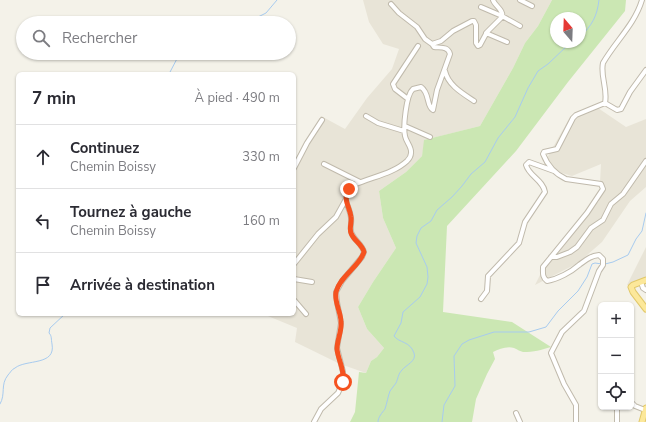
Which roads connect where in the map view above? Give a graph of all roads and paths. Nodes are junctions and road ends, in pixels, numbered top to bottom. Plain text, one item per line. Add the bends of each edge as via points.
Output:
1 (493, 0) edge
2 (520, 0) edge
3 (642, 0) edge
4 (391, 4) dead end
5 (532, 6) dead end
6 (481, 7) dead end
7 (502, 16) junction
8 (520, 26) dead end
9 (486, 33) junction
10 (507, 42) dead end
11 (432, 44) junction
12 (418, 46) dead end
13 (646, 70) edge
14 (445, 71) junction
15 (408, 99) junction
16 (474, 101) dead end
17 (605, 104) junction
18 (366, 116) dead end
19 (322, 120) dead end
20 (404, 128) junction
21 (430, 137) dead end
22 (646, 161) edge
23 (296, 164) edge
24 (324, 164) dead end
25 (554, 171) junction
26 (360, 182) junction
27 (346, 199) junction
28 (551, 257) junction
29 (296, 262) edge
30 (296, 279) edge
31 (643, 281) edge
32 (312, 282) dead end
33 (646, 290) edge
34 (481, 299) dead end
35 (296, 302) edge
36 (646, 309) edge
37 (306, 314) dead end
38 (634, 405) edge
39 (646, 409) edge
40 (617, 410) edge
41 (516, 413) dead end
42 (314, 422) edge
43 (520, 422) edge
44 (576, 422) edge
45 (617, 422) edge
46 (642, 422) edge

1 - 7 street
2 - 5 street
3 - 17 street via 628,26 602,63
4 - 11 street via 417,26 425,39
6 - 7 street
7 - 8 street
7 - 9 street
9 - 10 street
9 - 11 street via 478,46 476,25 472,21
11 - 14 street via 434,47 445,48 450,54
12 - 15 street via 393,84 395,89
13 - 17 street via 621,109 617,110
14 - 15 street via 437,90 433,110 422,87 413,89
14 - 16 street via 447,79
15 - 20 street
17 - 25 street via 576,115 557,149 544,152
18 - 20 street via 378,123
19 - 23 street
20 - 21 street
20 - 26 street via 404,136 411,153 408,160 394,169
22 - 28 street via 623,194 611,204 604,220 591,228 570,252
24 - 26 street
25 - 28 street via 566,179 601,184 603,189
25 - 34 street via 530,162 526,165 545,192 525,222 519,243 488,276 487,291
26 - 27 street via 349,189
27 - 29 street via 336,217 318,234
27 - 42 street via 351,218 351,233 364,252 336,292 341,323 337,348 343,382 338,393 321,409
28 - 44 street via 543,267 542,274 547,281 579,266 591,256 601,256 603,264 584,311 562,332 551,353 576,405
30 - 32 street
31 - 33 street via 643,288
31 - 36 main road via 631,287
35 - 37 street
38 - 39 street
39 - 46 main road
40 - 45 street
41 - 43 street

